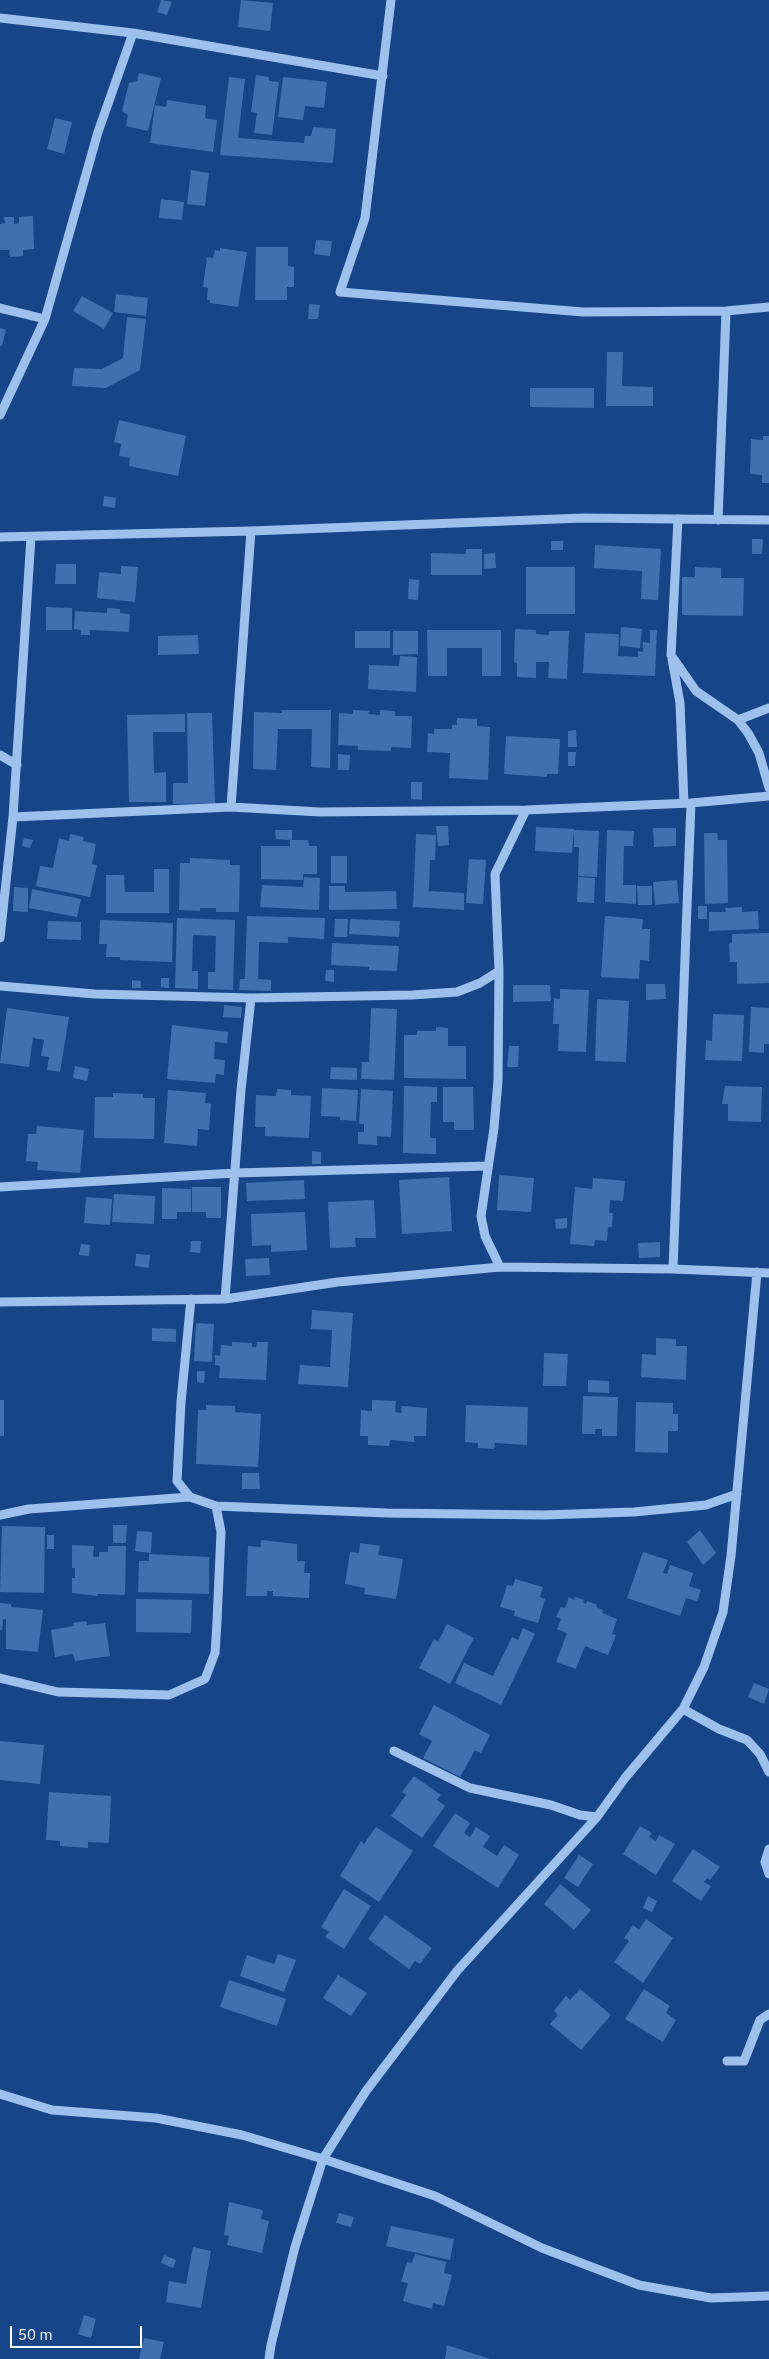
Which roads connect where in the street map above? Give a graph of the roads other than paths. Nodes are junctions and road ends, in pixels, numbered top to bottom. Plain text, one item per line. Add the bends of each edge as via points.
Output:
1 (391, 0) edge
2 (0, 18) edge
3 (133, 33) junction
4 (383, 76) junction
5 (769, 307) edge
6 (0, 308) edge
7 (726, 311) junction
8 (45, 319) junction
9 (0, 415) edge
10 (678, 520) junction
11 (718, 520) junction
12 (769, 520) edge
13 (251, 531) junction
14 (0, 537) edge
15 (31, 537) junction
16 (672, 655) junction
17 (769, 708) edge
18 (738, 720) junction
19 (0, 755) edge
20 (17, 765) junction
21 (769, 788) edge
22 (769, 796) edge
23 (687, 803) junction
24 (231, 807) junction
25 (526, 810) junction
26 (13, 817) junction
27 (0, 938) edge
28 (499, 971) junction
29 (0, 986) edge
30 (252, 998) junction
31 (488, 1166) junction
32 (236, 1173) junction
33 (0, 1187) edge
34 (500, 1267) junction
35 (674, 1269) junction
36 (757, 1272) junction
37 (769, 1273) edge
38 (191, 1298) junction
39 (225, 1299) junction
40 (0, 1302) edge
41 (737, 1494) junction
42 (190, 1497) junction
43 (216, 1506) junction
44 (0, 1515) edge
45 (0, 1678) edge
46 (683, 1709) junction
47 (394, 1751) dead end
48 (769, 1772) edge
49 (597, 1817) junction
50 (769, 1849) edge
51 (769, 1874) edge
52 (769, 2014) edge
53 (727, 2061) dead end
54 (0, 2094) edge
55 (323, 2159) junction
56 (769, 2296) edge
57 (269, 2359) edge

1 - 4 street
2 - 3 street
3 - 4 street
3 - 8 street via 98,132
4 - 7 street via 365,218 340,292 583,312
5 - 7 street
6 - 8 street
7 - 11 street
8 - 9 street
10 - 11 street
10 - 13 street via 583,518
10 - 16 street
11 - 12 street
13 - 15 street
13 - 24 street
14 - 15 street
15 - 20 street
16 - 18 street via 696,691
16 - 23 street via 680,703
17 - 18 street
18 - 21 street via 759,753
19 - 20 street
20 - 26 street
22 - 23 street
23 - 25 street
23 - 35 street
24 - 25 street via 320,812
24 - 26 street
25 - 28 street via 495,874
26 - 27 street
28 - 30 street via 456,992
28 - 31 street via 498,1081
29 - 30 street via 95,994
30 - 32 street via 241,1090
31 - 32 street
31 - 34 street via 481,1216 485,1236
32 - 33 street
32 - 39 street
34 - 35 street
34 - 39 street via 338,1282
35 - 36 street
36 - 37 street
36 - 41 street
38 - 39 street
38 - 40 street
38 - 42 street via 177,1481
41 - 43 street via 706,1505 634,1512 544,1515 387,1514
41 - 46 street via 723,1612 704,1667
42 - 43 street
42 - 44 street via 29,1509
43 - 45 street via 221,1532 217,1622 215,1653 205,1679 169,1695 58,1692
46 - 48 street via 746,1740 760,1754
46 - 49 street
47 - 49 street via 470,1788
49 - 55 street via 457,1971 366,2091
50 - 51 street via 765,1862
52 - 53 street via 760,2020 744,2061
54 - 55 street via 52,2110 156,2118
55 - 56 street via 435,2196 542,2248 639,2285 711,2298
55 - 57 street via 295,2248

